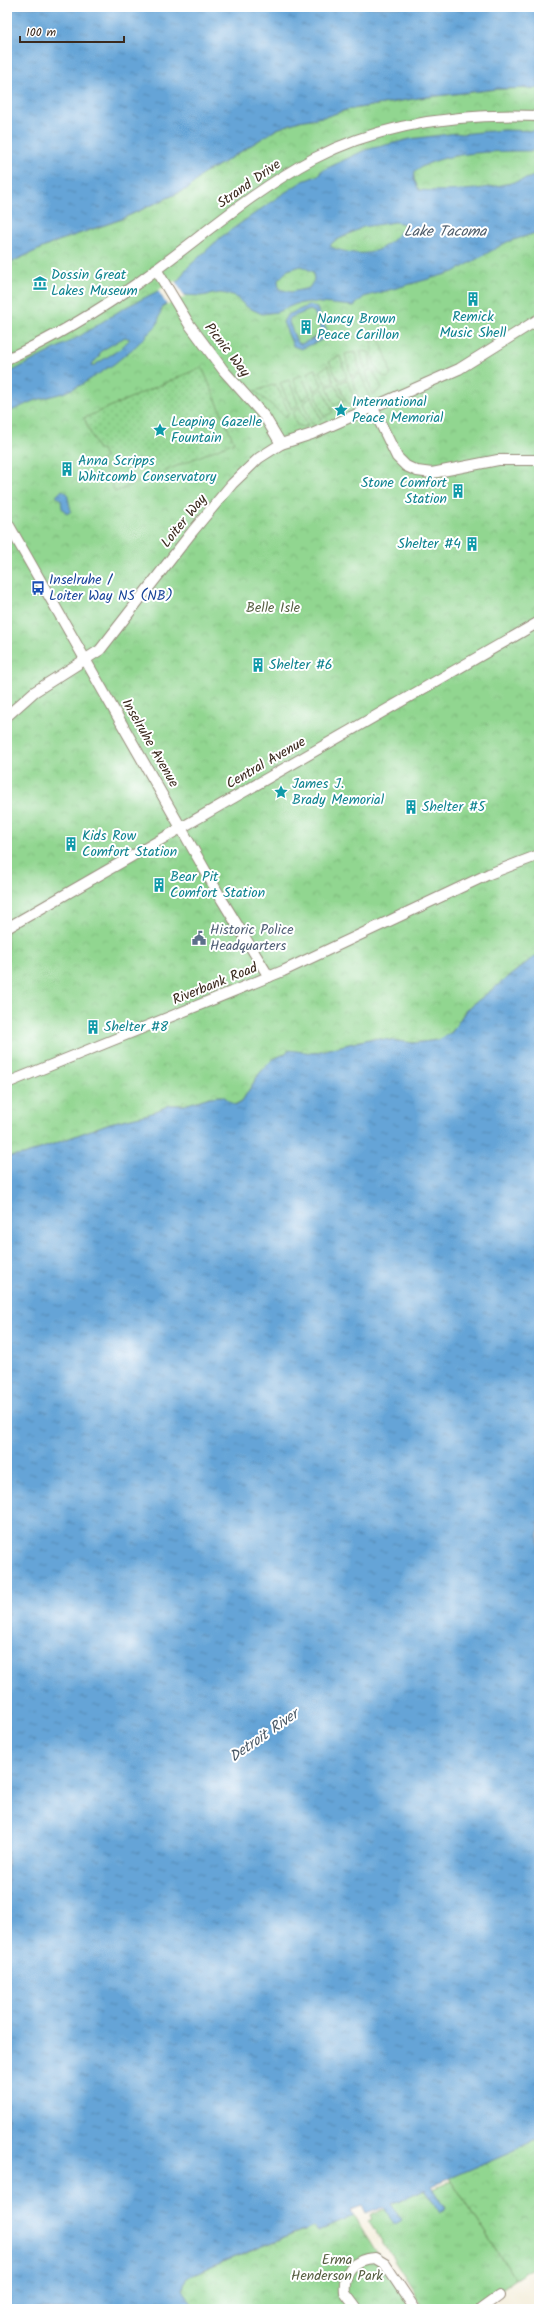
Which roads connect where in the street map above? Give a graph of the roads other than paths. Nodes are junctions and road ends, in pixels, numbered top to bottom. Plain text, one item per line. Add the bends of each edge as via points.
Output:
1 (539, 116) edge
2 (156, 269) junction
3 (539, 319) edge
4 (7, 359) edge
5 (372, 406) junction
6 (281, 444) junction
7 (539, 460) edge
8 (7, 522) edge
9 (539, 622) edge
10 (86, 661) junction
11 (7, 716) edge
12 (182, 827) junction
13 (539, 855) edge
14 (7, 928) edge
15 (269, 977) junction
16 (7, 1083) edge
17 (499, 2296) dead end
18 (357, 2309) edge
19 (415, 2309) edge
20 (481, 2309) edge

1 - 2 street, Strand Drive via 486,115 439,119 393,128 348,143 313,159 276,181
2 - 4 street, Strand Drive via 86,318
2 - 6 street, Picnic Way via 189,324 224,371 266,416
3 - 5 street, Loiter Way via 459,369
5 - 6 street, Loiter Way via 312,434
5 - 7 street via 397,457 406,466 417,471 432,473 516,459
6 - 10 street, Loiter Way via 251,463 232,484 100,650
8 - 10 street, Inselruhe Avenue
9 - 12 street, Central Avenue
10 - 11 street, Loiter Way via 34,692
10 - 12 street, Inselruhe Avenue
12 - 14 street, Central Avenue
12 - 15 street, Inselruhe Avenue
13 - 15 street, Riverbank Road via 488,874
15 - 16 street, Riverbank Road
17 - 20 street
18 - 19 street via 345,2292 346,2275 356,2262 375,2258 385,2264

